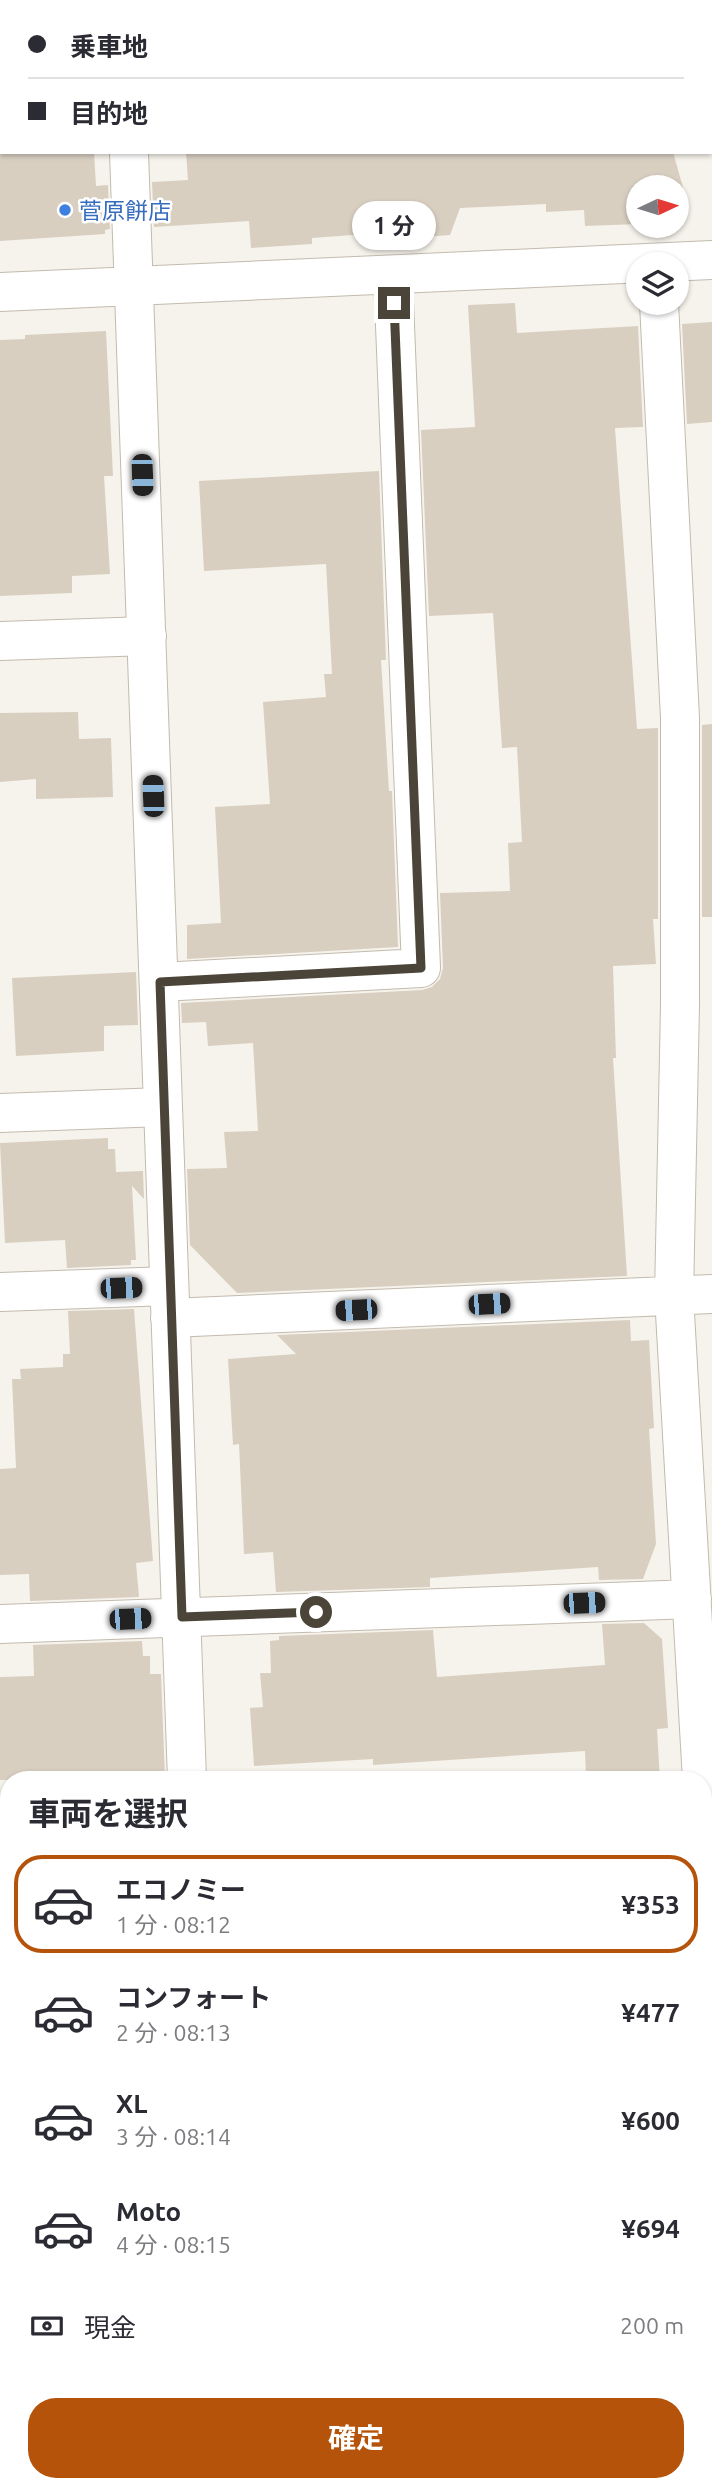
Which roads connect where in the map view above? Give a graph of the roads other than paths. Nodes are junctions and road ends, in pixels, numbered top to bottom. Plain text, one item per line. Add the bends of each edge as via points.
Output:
1 (129, 154) edge
2 (712, 260) edge
3 (689, 262) edge
4 (626, 265) edge
5 (393, 276) junction
6 (135, 287) junction
7 (0, 292) edge
8 (660, 315) edge
9 (147, 636) junction
10 (0, 641) edge
11 (160, 982) junction
12 (162, 1107) junction
13 (0, 1113) edge
14 (0, 1292) edge
15 (712, 1294) edge
16 (674, 1296) junction
17 (170, 1302) junction
18 (692, 1599) junction
19 (182, 1617) junction
20 (0, 1624) edge
21 (187, 1771) edge
22 (702, 1771) edge

1 - 6 street
2 - 3 street
4 - 5 street
5 - 6 street
5 - 11 street via 421,968
6 - 7 street
6 - 9 street
8 - 16 street via 680,718
9 - 10 street
9 - 11 street
11 - 12 street
12 - 13 street
12 - 17 street
14 - 17 street
15 - 16 street
16 - 17 street
16 - 18 street
17 - 19 street
18 - 19 street
18 - 22 street
19 - 20 street
19 - 21 street

